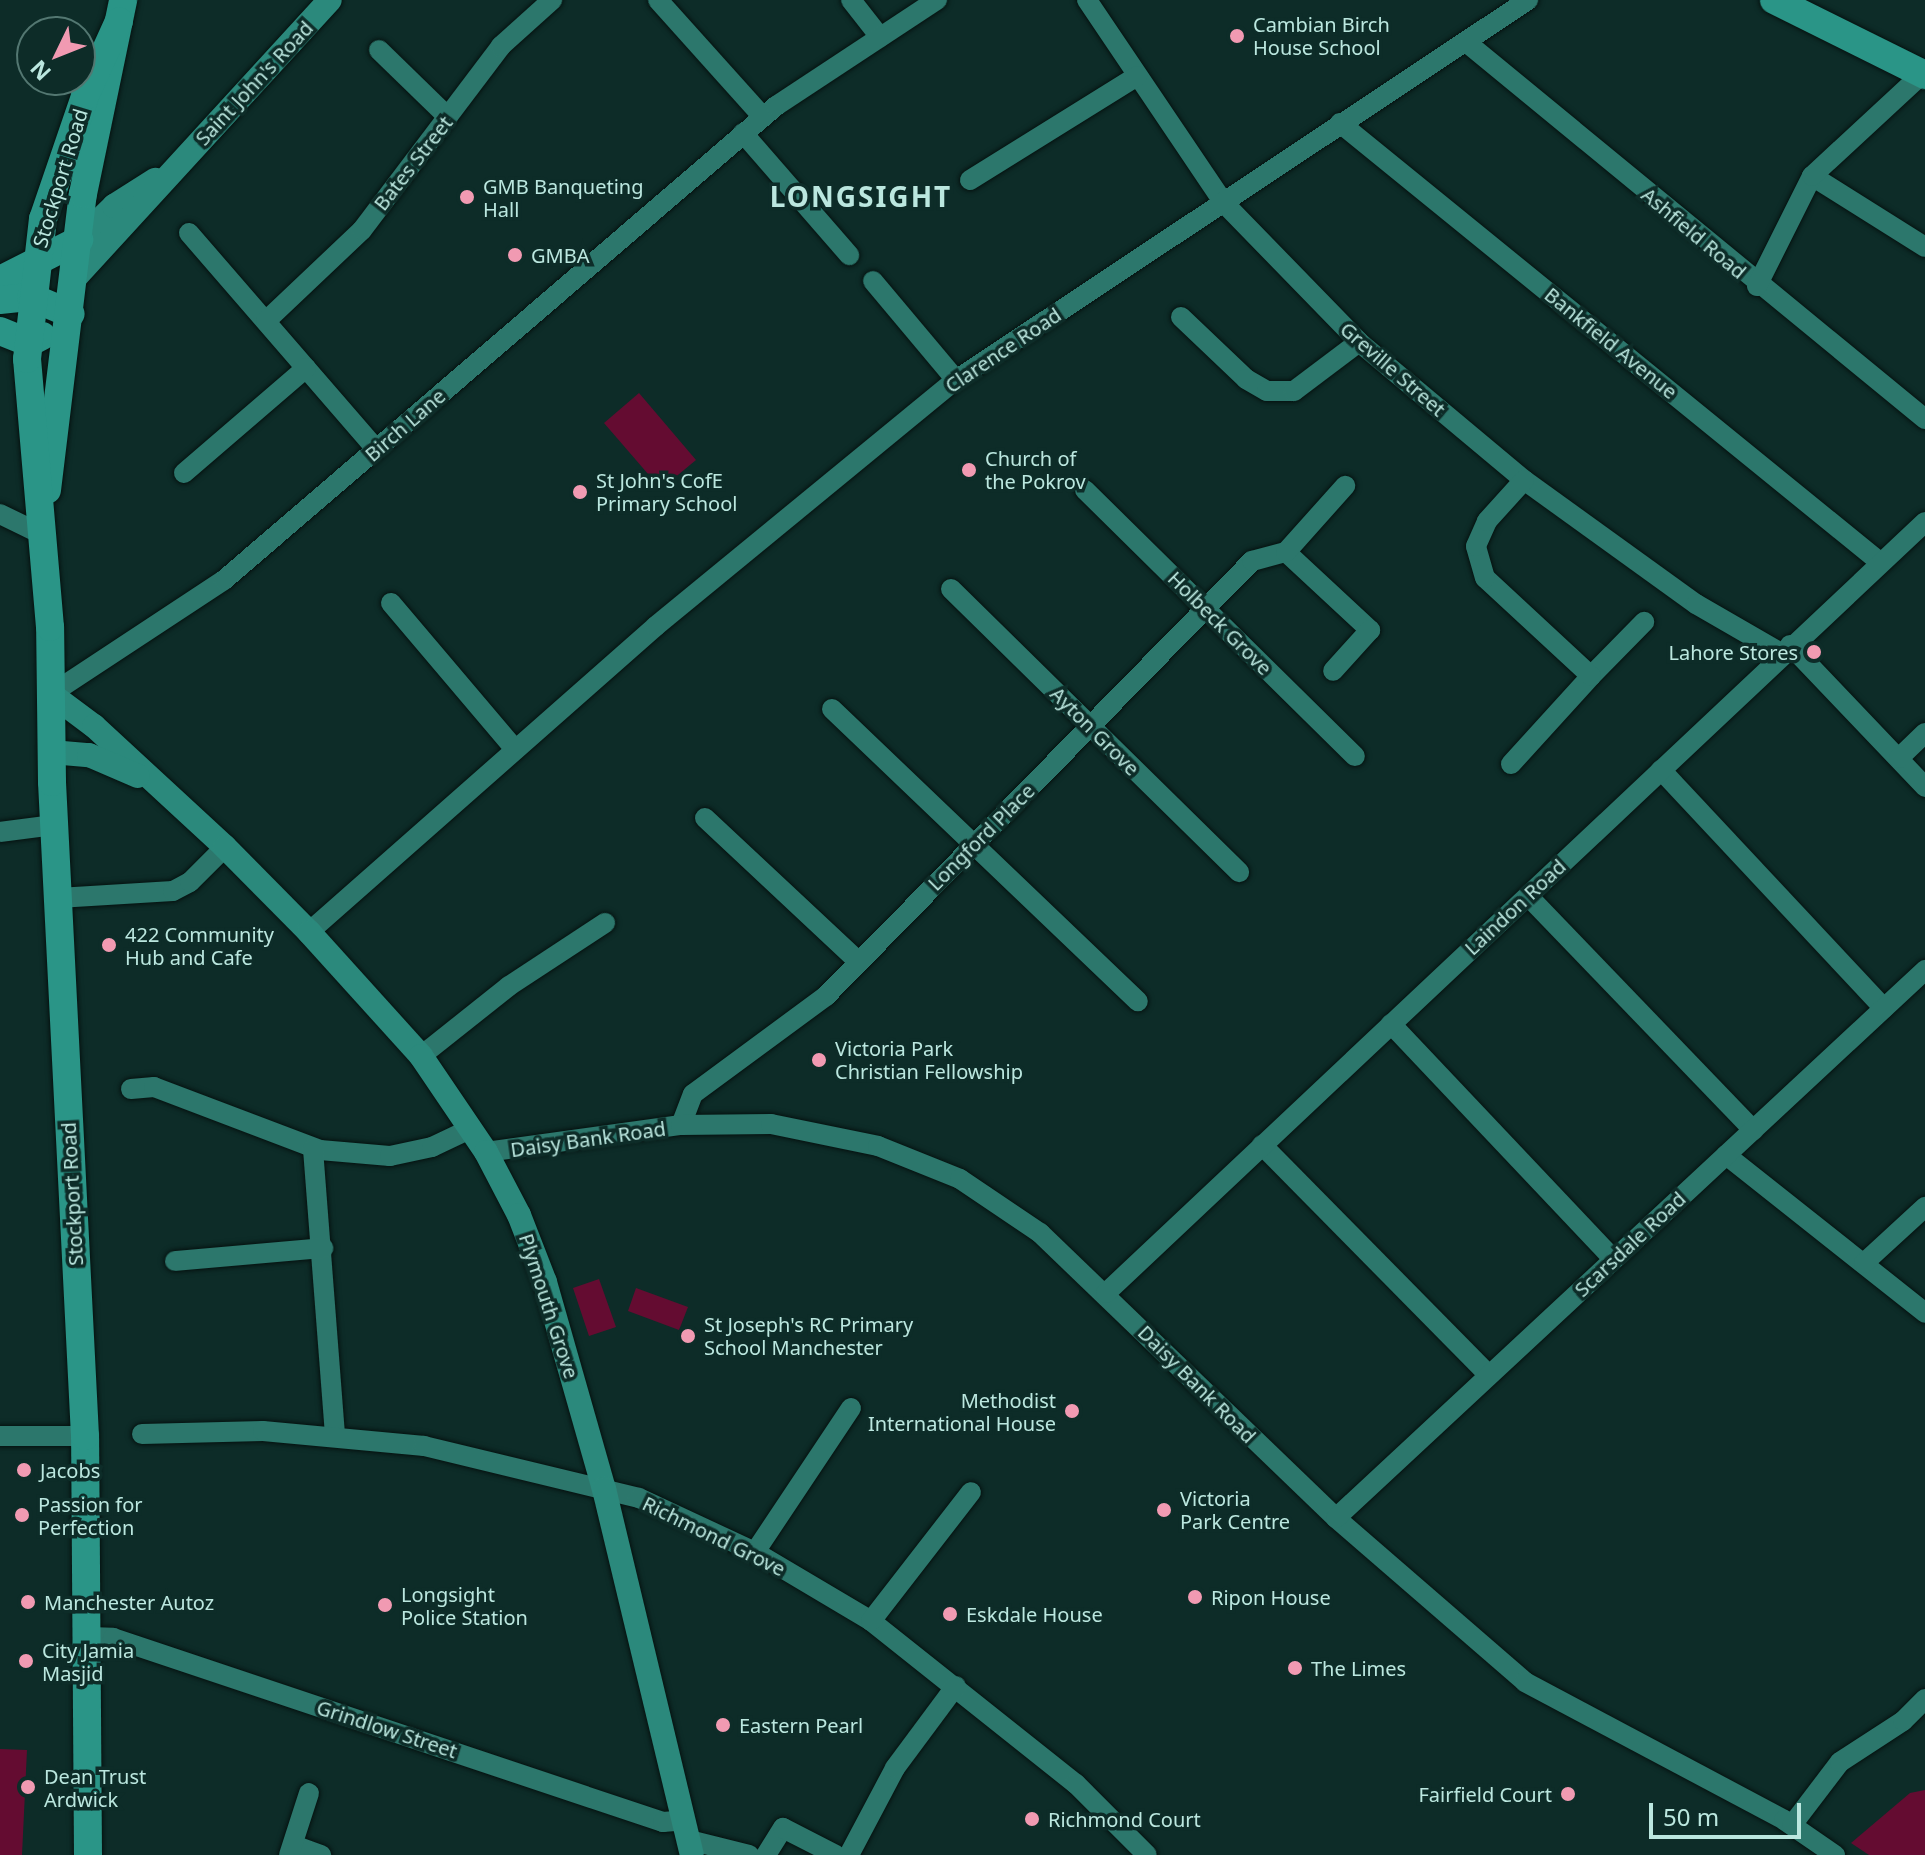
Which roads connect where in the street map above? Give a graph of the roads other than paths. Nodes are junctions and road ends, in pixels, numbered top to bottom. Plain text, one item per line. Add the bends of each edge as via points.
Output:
1 (330, 0) edge
2 (552, 0) edge
3 (658, 0) edge
4 (851, 0) edge
5 (937, 0) edge
6 (1087, 0) edge
7 (1528, 0) edge
8 (1774, 0) edge
9 (121, 11) edge
10 (880, 37) junction
11 (1466, 42) junction
12 (379, 50) dead end
13 (1924, 74) edge
14 (1137, 76) junction
15 (448, 117) junction
16 (763, 117) junction
17 (1340, 123) junction
18 (743, 133) junction
19 (176, 165) junction
20 (1812, 176) junction
21 (970, 180) dead end
22 (1223, 202) junction
23 (189, 233) dead end
24 (79, 240) junction
25 (1925, 247) edge
26 (849, 255) dead end
27 (34, 265) junction
28 (75, 278) junction
29 (0, 280) edge
30 (873, 281) dead end
31 (1757, 286) junction
32 (31, 297) junction
33 (0, 300) edge
34 (70, 317) junction
35 (1181, 317) dead end
36 (266, 321) junction
37 (0, 331) edge
38 (1359, 342) junction
39 (29, 343) junction
40 (306, 368) junction
41 (956, 380) junction
42 (1925, 419) edge
43 (376, 449) junction
44 (184, 473) dead end
45 (1524, 480) junction
46 (1345, 486) dead end
47 (1085, 490) dead end
48 (0, 514) edge
49 (1925, 522) edge
50 (41, 534) junction
51 (1286, 552) junction
52 (1881, 563) junction
53 (951, 589) dead end
54 (391, 603) dead end
55 (1207, 610) junction
56 (1644, 622) dead end
57 (1785, 649) junction
58 (1333, 671) dead end
59 (1591, 676) junction
60 (51, 694) junction
61 (832, 709) dead end
62 (1092, 727) junction
63 (1925, 733) edge
64 (515, 749) junction
65 (51, 752) junction
66 (1355, 756) dead end
67 (1899, 758) junction
68 (1511, 764) dead end
69 (1661, 770) junction
70 (155, 783) junction
71 (1925, 787) edge
72 (705, 818) dead end
73 (54, 825) junction
74 (0, 832) edge
75 (972, 844) junction
76 (225, 847) junction
77 (1239, 872) dead end
78 (1528, 896) junction
79 (58, 898) junction
80 (605, 923) dead end
81 (309, 932) junction
82 (859, 962) junction
83 (1925, 970) edge
84 (1138, 1001) dead end
85 (1884, 1008) junction
86 (1391, 1024) junction
87 (421, 1056) junction
88 (131, 1089) dead end
89 (681, 1125) junction
90 (470, 1129) junction
91 (1753, 1130) junction
92 (1262, 1145) junction
93 (313, 1149) junction
94 (486, 1152) junction
95 (1726, 1155) junction
96 (1925, 1207) edge
97 (323, 1248) junction
98 (1613, 1259) junction
99 (175, 1261) dead end
100 (1864, 1263) junction
101 (1106, 1293) junction
102 (1925, 1313) edge
103 (1489, 1375) junction
104 (851, 1408) dead end
105 (142, 1434) dead end
106 (335, 1435) junction
107 (0, 1436) edge
108 (85, 1436) junction
109 (604, 1489) junction
110 (971, 1492) dead end
111 (1336, 1518) junction
112 (755, 1552) junction
113 (871, 1621) junction
114 (89, 1637) junction
115 (956, 1686) junction
116 (1925, 1699) edge
117 (309, 1793) dead end
118 (1792, 1825) junction
119 (688, 1838) edge
120 (291, 1850) edge
121 (88, 1855) edge
122 (321, 1855) edge
123 (749, 1855) edge
124 (766, 1855) edge
125 (836, 1855) edge
126 (849, 1855) edge
127 (1147, 1855) edge
128 (1835, 1855) edge

1 - 19 main road, Saint John's Road
2 - 15 street, Bates Street via 501,46
3 - 16 street
4 - 10 street
5 - 10 street, Birch Lane
6 - 14 street, Greville Street
7 - 11 street, Clarence Road
8 - 13 highway
9 - 24 highway, Stockport Road via 83,194
9 - 27 highway, Stockport Road via 85,96 43,219
10 - 16 street, Birch Lane
11 - 17 street, Clarence Road
11 - 31 street, Ashfield Road
12 - 15 street
13 - 20 street
14 - 21 street
14 - 22 street, Greville Street
15 - 36 street, Bates Street via 362,230
16 - 18 street, Birch Lane
17 - 22 street, Clarence Road
17 - 52 street, Bankfield Avenue
18 - 26 street
18 - 43 street, Birch Lane
19 - 24 main road, Saint John's Road via 114,206
19 - 28 main road, Saint John's Road via 126,227
20 - 25 street
20 - 31 street
22 - 38 street, Greville Street
22 - 41 street, Clarence Road
23 - 36 street
24 - 27 highway
24 - 28 highway, Stockport Road
27 - 29 highway
27 - 32 highway, Stockport Road
28 - 34 highway, Stockport Road
30 - 41 street
31 - 42 street, Ashfield Road
32 - 33 highway
32 - 34 highway
32 - 39 highway, Stockport Road
34 - 39 highway
34 - 50 highway, Stockport Road
35 - 38 street via 1204,351 1267,391 1294,391
36 - 40 street
37 - 39 highway
38 - 45 street, Greville Street
39 - 50 highway, Stockport Road
40 - 43 street
40 - 44 street
41 - 64 street, Clarence Road via 781,521
43 - 60 street, Birch Lane via 224,580
45 - 57 street, Greville Street via 1696,604
45 - 59 street via 1487,521 1476,546 1485,578
46 - 51 street, Longford Place
47 - 55 street, Holbeck Grove
48 - 50 street
49 - 52 street, Laindon Road
50 - 60 highway, Stockport Road
51 - 55 street, Longford Place via 1252,561
51 - 58 street via 1376,623
52 - 57 street, Laindon Road
53 - 62 street, Ayton Grove
54 - 64 street
55 - 62 street, Longford Place
55 - 66 street, Holbeck Grove
56 - 59 street
57 - 67 street, Greville Street
57 - 69 street, Laindon Road
59 - 68 street
60 - 65 highway, Stockport Road
60 - 70 main road, Plymouth Grove
61 - 75 street
62 - 75 street, Longford Place
62 - 77 street, Ayton Grove
63 - 67 street
64 - 81 street, Clarence Road
65 - 70 main road, Plymouth Grove via 89,755
65 - 73 highway, Stockport Road
67 - 71 street, Greville Street
69 - 78 street, Laindon Road
69 - 85 street
70 - 76 main road, Plymouth Grove
72 - 82 street
73 - 74 street
73 - 79 highway, Stockport Road
75 - 82 street, Longford Place
75 - 84 street
76 - 79 street via 190,882 173,891
76 - 81 main road, Plymouth Grove
78 - 86 street, Laindon Road
78 - 91 street
79 - 108 highway, Stockport Road
80 - 87 street via 509,986
81 - 87 main road, Plymouth Grove
82 - 89 street, Longford Place via 812,1010 693,1094
83 - 85 street, Scarsdale Road
85 - 91 street, Scarsdale Road
86 - 92 street, Laindon Road
86 - 98 street
87 - 90 main road, Plymouth Grove
88 - 93 street via 154,1087
89 - 94 street, Daisy Bank Road
89 - 101 street, Daisy Bank Road via 771,1124 830,1134 905,1157 960,1179 1040,1233
90 - 93 street via 432,1147 390,1156
90 - 94 main road, Plymouth Grove
91 - 95 street, Scarsdale Road
92 - 101 street, Laindon Road
92 - 103 street
93 - 97 street
94 - 109 main road, Plymouth Grove via 519,1215 545,1282
95 - 98 street, Scarsdale Road
95 - 100 street
96 - 100 street
97 - 99 street
97 - 106 street
98 - 103 street, Scarsdale Road
100 - 102 street
101 - 111 street, Daisy Bank Road
103 - 111 street, Scarsdale Road
104 - 112 street
105 - 106 street, Richmond Grove
106 - 109 street, Richmond Grove via 424,1446
107 - 108 street
108 - 114 highway, Stockport Road
109 - 112 street, Richmond Grove via 639,1498
109 - 119 main road, Plymouth Grove
110 - 113 street
111 - 118 street, Daisy Bank Road via 1525,1682
112 - 113 street, Richmond Grove
113 - 115 street, Richmond Grove
114 - 119 street, Grindlow Street via 108,1637 663,1822
114 - 121 highway, Stockport Road
115 - 126 street via 895,1768
115 - 127 street, Richmond Grove via 1076,1784
116 - 118 street via 1903,1721 1840,1762
117 - 120 street
118 - 128 street, Daisy Bank Road
119 - 123 street, Grindlow Street
120 - 122 street
124 - 125 street via 783,1828

